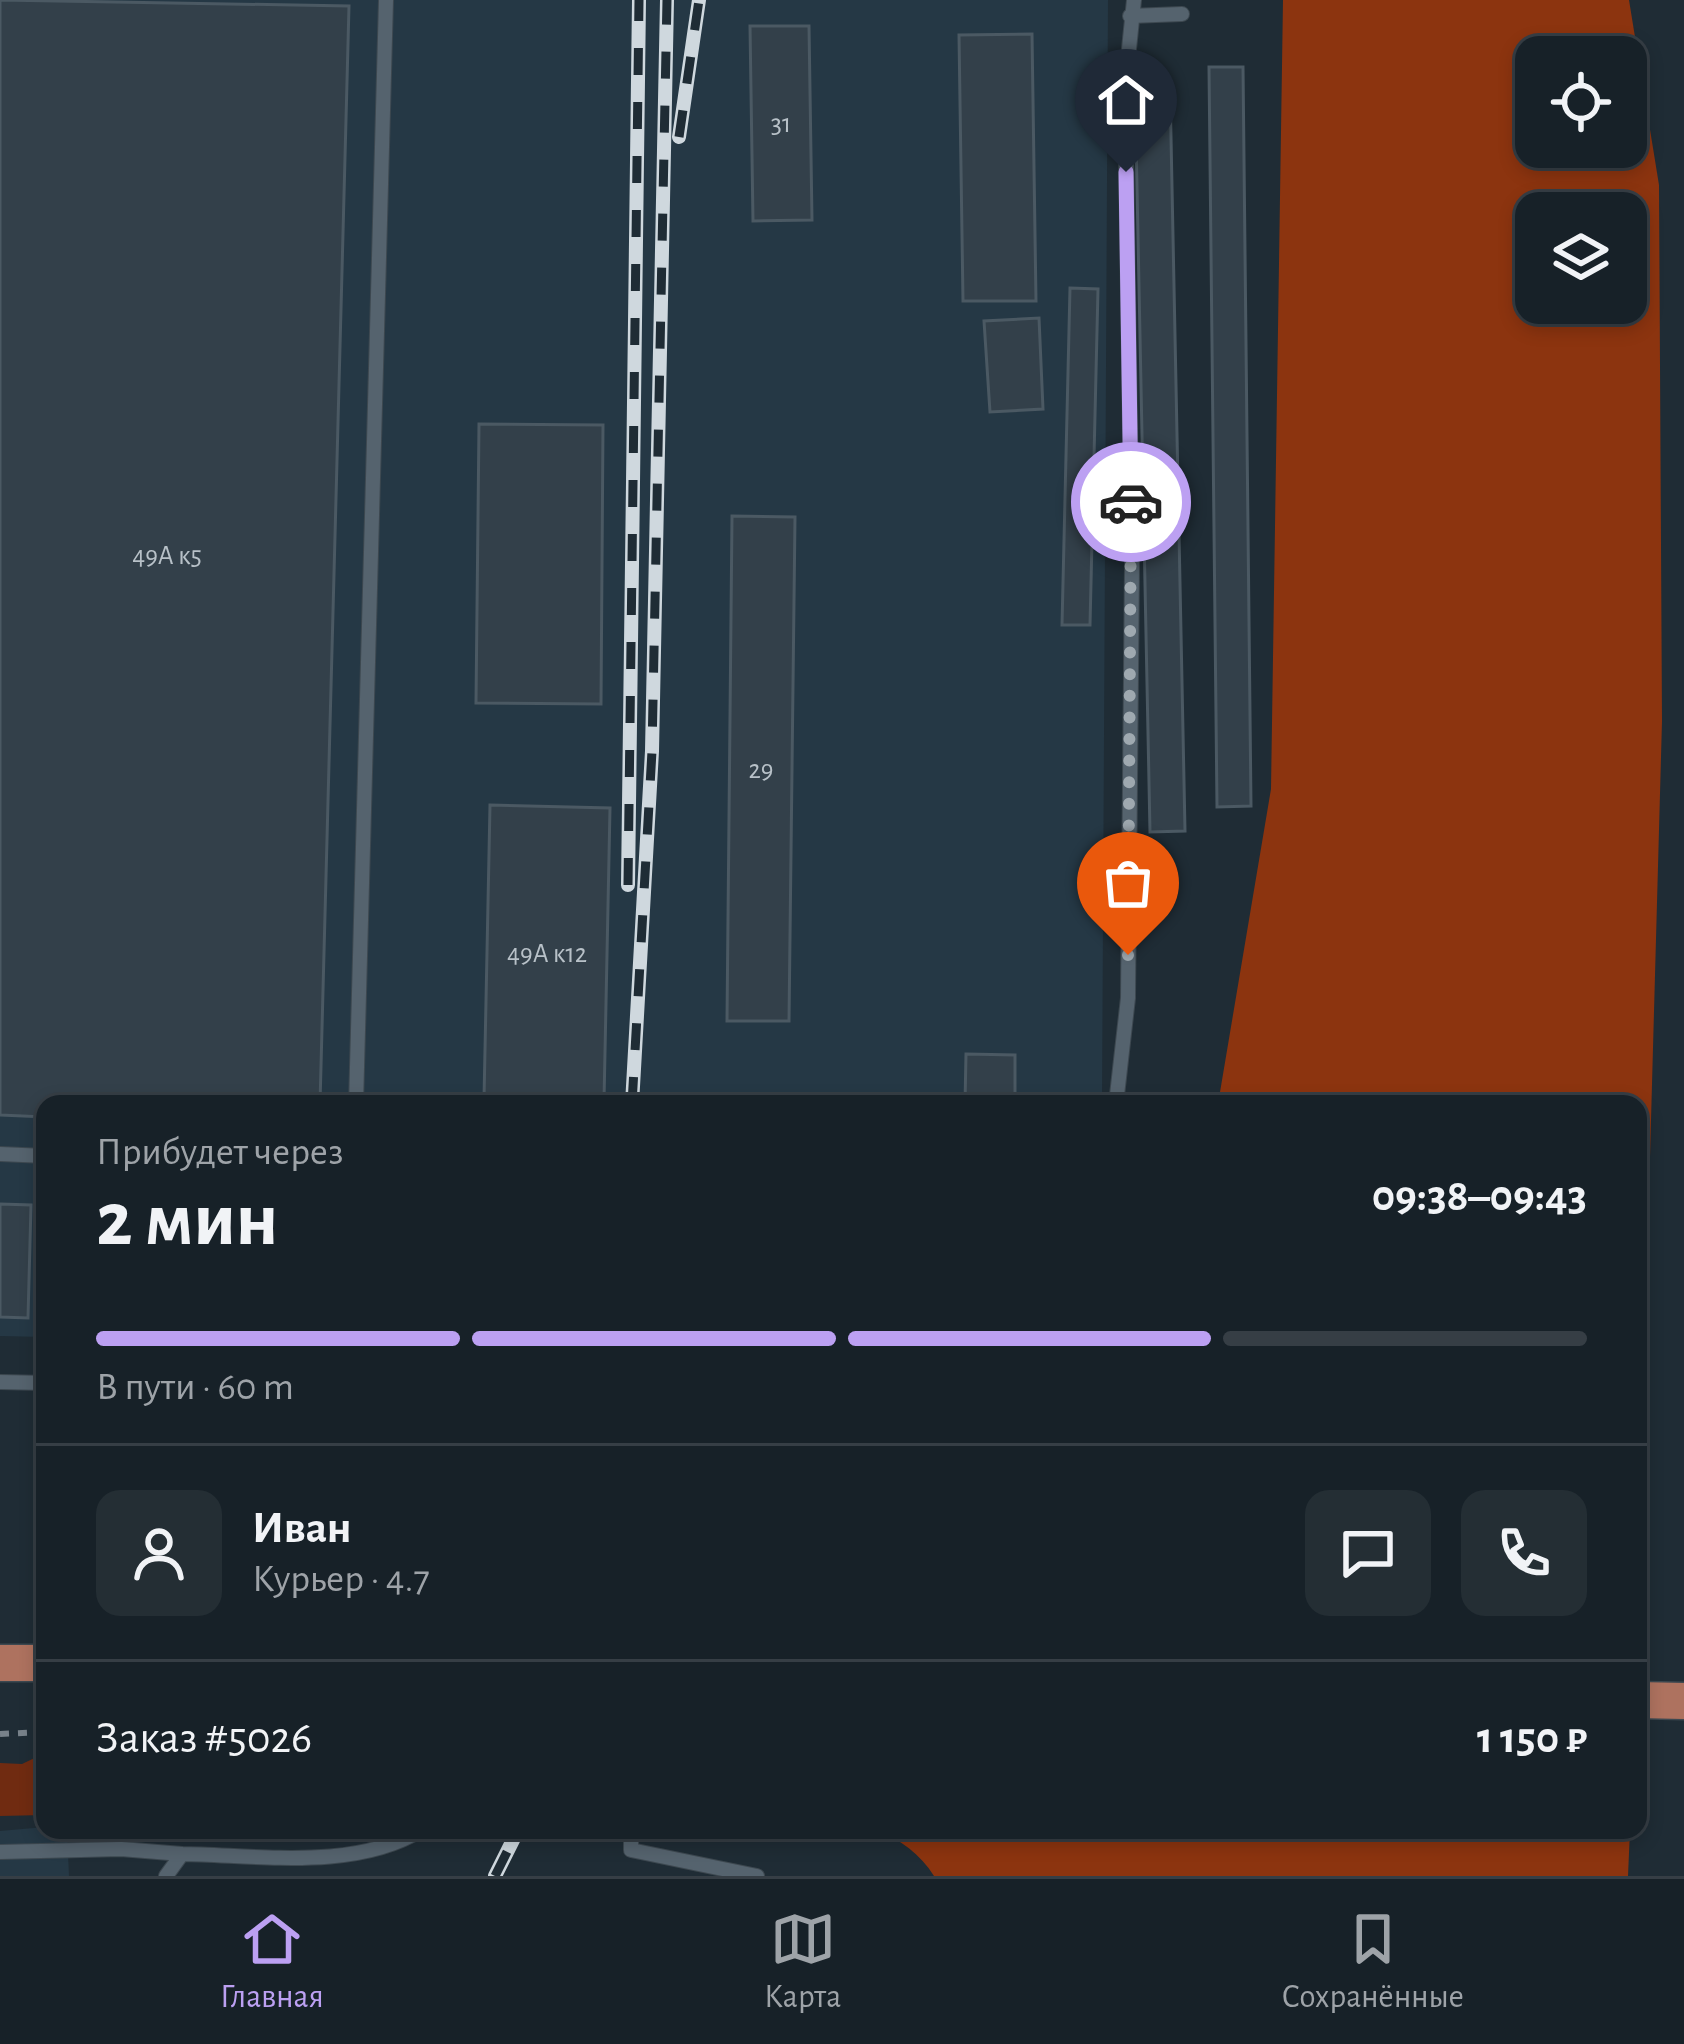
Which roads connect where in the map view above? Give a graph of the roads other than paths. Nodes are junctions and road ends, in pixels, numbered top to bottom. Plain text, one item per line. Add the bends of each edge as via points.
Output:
1 (386, 0) edge
2 (1132, 8) edge
3 (1182, 14) dead end
4 (356, 1095) edge
5 (1117, 1095) edge
6 (0, 1154) edge
7 (36, 1156) edge
8 (0, 1382) edge
9 (36, 1383) edge
10 (0, 1663) edge
11 (36, 1663) edge
12 (1647, 1700) edge
13 (1684, 1701) edge
14 (406, 1839) edge
15 (631, 1839) edge
16 (0, 1852) edge
17 (182, 1854) junction
18 (166, 1876) edge
19 (758, 1876) edge

1 - 4 lane
2 - 3 lane
2 - 5 lane via 1125,88 1128,998
6 - 7 lane
8 - 9 lane
10 - 11 main road
12 - 13 main road
14 - 17 lane via 326,1855
15 - 19 lane via 631,1850
16 - 17 lane
17 - 18 lane

